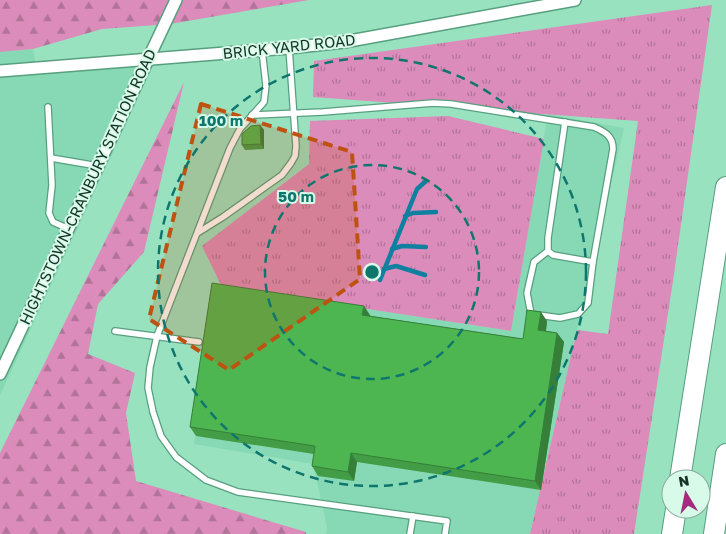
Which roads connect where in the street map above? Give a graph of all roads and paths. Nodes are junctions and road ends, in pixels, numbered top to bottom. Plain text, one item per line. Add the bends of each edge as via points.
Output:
1 (176, 0) edge
2 (575, 0) edge
3 (289, 48) junction
4 (262, 50) junction
5 (148, 59) junction
6 (0, 71) edge
7 (48, 107) dead end
8 (294, 113) junction
9 (252, 115) junction
10 (565, 122) junction
11 (50, 158) junction
12 (98, 166) junction
13 (726, 187) edge
14 (69, 229) junction
15 (199, 232) junction
16 (548, 251) junction
17 (593, 262) junction
18 (116, 331) dead end
19 (157, 336) junction
20 (199, 342) dead end
21 (0, 374) edge
22 (726, 454) edge
23 (682, 469) edge
24 (412, 516) junction
25 (674, 519) edge
26 (410, 534) edge
27 (445, 534) edge
28 (672, 534) edge
29 (714, 534) edge

1 - 5 street, HIGHTSTOWN-CRANBURY STATION ROAD
2 - 3 street, BRICK YARD ROAD via 344,42
3 - 4 street, BRICK YARD ROAD
3 - 8 lane
4 - 5 street, BRICK YARD ROAD
4 - 9 lane via 266,85 264,102
5 - 6 street, BRICK YARD ROAD
5 - 12 street, HIGHTSTOWN-CRANBURY STATION ROAD
7 - 11 lane
8 - 9 lane
8 - 10 lane via 451,104
8 - 15 lane via 296,146 287,170 259,193
9 - 15 lane via 230,148
10 - 16 lane
10 - 17 lane via 594,127 613,141
11 - 12 lane
11 - 14 lane via 49,213 53,222
12 - 14 street, HIGHTSTOWN-CRANBURY STATION ROAD
13 - 23 highway
14 - 21 street, HIGHTSTOWN-CRANBURY STATION ROAD
15 - 19 lane
16 - 17 lane via 553,255
16 - 17 lane via 534,262 526,293 531,314 560,318 578,314 588,303
18 - 19 lane
19 - 20 lane
19 - 24 lane via 148,388 161,436 176,457 206,480 238,492
22 - 29 highway
24 - 26 lane
24 - 27 lane via 447,521
25 - 28 highway

